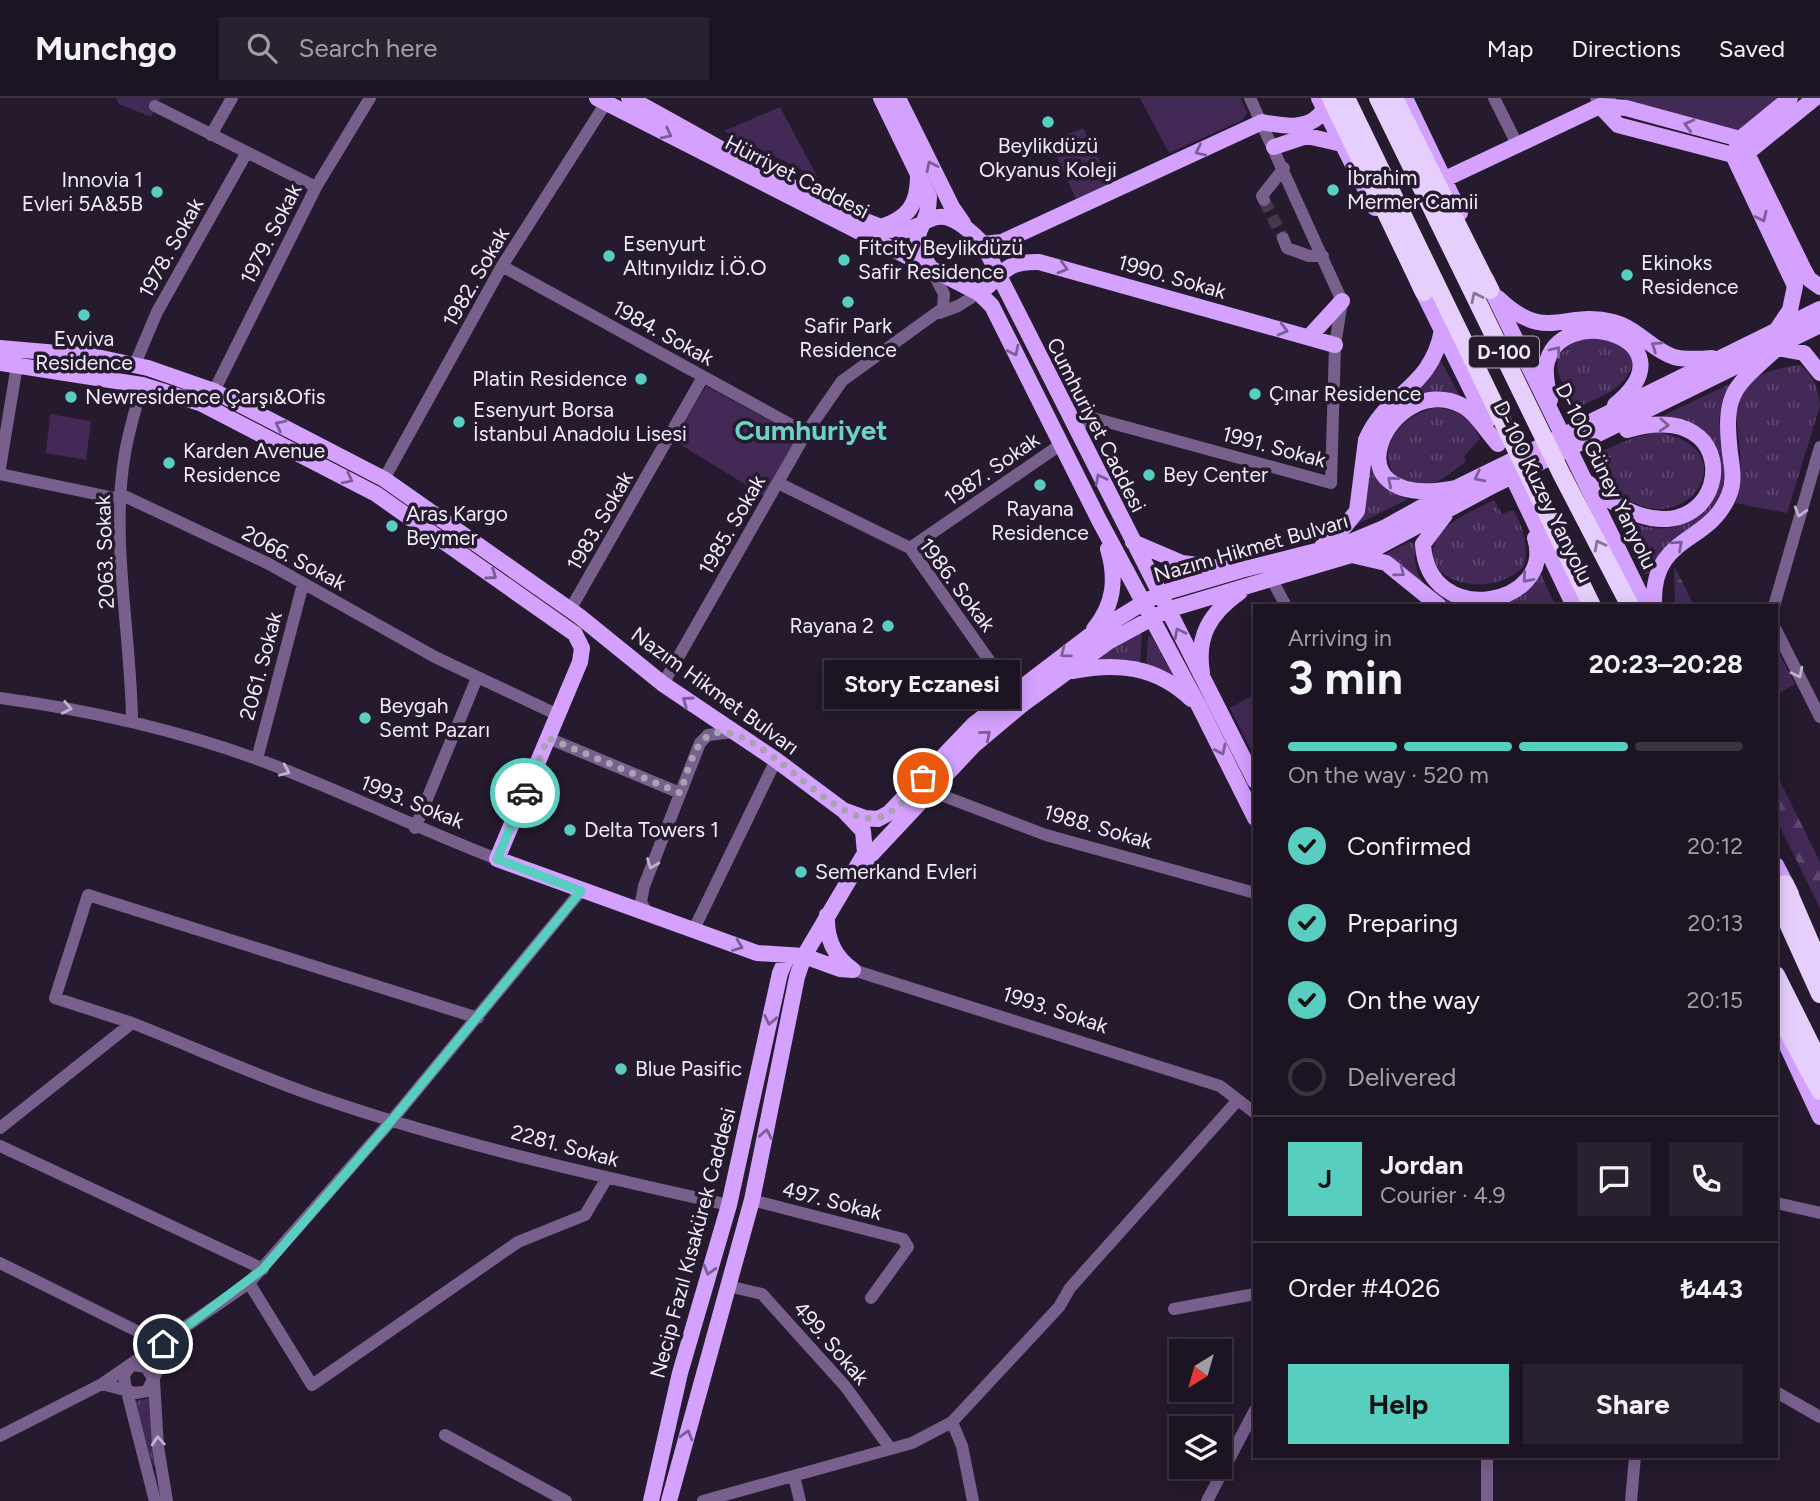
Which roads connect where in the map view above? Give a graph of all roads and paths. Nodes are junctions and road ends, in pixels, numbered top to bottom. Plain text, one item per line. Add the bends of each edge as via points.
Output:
1 (232, 98) edge
2 (370, 98) edge
3 (629, 98) edge
4 (881, 98) edge
5 (1250, 98) edge
6 (1346, 98) edge
7 (1378, 98) edge
8 (1394, 98) edge
9 (1405, 98) edge
10 (1494, 98) edge
11 (1790, 98) edge
12 (1815, 98) edge
13 (604, 100) edge
14 (903, 100) edge
15 (1602, 101) edge
16 (1325, 102) edge
17 (155, 107) dead end
18 (1262, 122) junction
19 (211, 135) junction
20 (1342, 144) junction
21 (1518, 146) junction
22 (1274, 147) junction
23 (1740, 149) junction
24 (247, 152) junction
25 (1284, 168) junction
26 (918, 176) junction
27 (1445, 178) junction
28 (316, 187) junction
29 (1264, 200) dead end
30 (923, 222) junction
31 (965, 225) junction
32 (881, 227) junction
33 (1283, 238) tunnel mouth
34 (983, 244) junction
35 (1323, 256) junction
36 (502, 266) junction
37 (930, 267) junction
38 (999, 272) junction
39 (1820, 287) edge
40 (1490, 290) junction
41 (1424, 292) junction
42 (979, 293) junction
43 (1342, 301) junction
44 (1820, 309) edge
45 (939, 313) junction
46 (1820, 325) edge
47 (1442, 330) junction
48 (1777, 331) junction
49 (1309, 337) junction
50 (1335, 345) junction
51 (0, 348) edge
52 (1777, 348) junction
53 (1721, 358) junction
54 (0, 363) edge
55 (17, 365) junction
56 (135, 365) junction
57 (1820, 373) edge
58 (703, 377) junction
59 (142, 385) junction
60 (214, 391) junction
61 (200, 403) junction
62 (1605, 413) junction
63 (1553, 415) junction
64 (1074, 427) junction
65 (806, 433) junction
66 (1598, 435) junction
67 (1498, 444) junction
68 (1060, 445) junction
69 (1820, 447) edge
70 (0, 468) edge
71 (0, 474) edge
72 (1582, 478) junction
73 (778, 483) junction
74 (380, 486) junction
75 (1456, 488) junction
76 (122, 495) junction
77 (1449, 511) junction
78 (1530, 515) junction
79 (1099, 520) junction
80 (1130, 540) junction
81 (910, 548) junction
82 (1318, 551) junction
83 (1353, 556) junction
84 (1241, 570) junction
85 (1271, 578) junction
86 (1251, 583) junction
87 (303, 584) junction
88 (1160, 594) junction
89 (1285, 604) edge
90 (1437, 604) edge
91 (1573, 604) edge
92 (1591, 604) edge
93 (1629, 604) edge
94 (1645, 604) edge
95 (1654, 604) edge
96 (1774, 604) edge
97 (570, 610) junction
98 (1147, 610) junction
99 (1167, 610) junction
100 (1778, 634) edge
101 (1089, 636) junction
102 (619, 648) junction
103 (580, 662) junction
104 (1070, 671) junction
105 (477, 678) junction
106 (1204, 682) junction
107 (663, 684) junction
108 (1012, 693) junction
109 (0, 698) edge
110 (1200, 708) junction
111 (558, 715) junction
112 (1820, 717) edge
113 (132, 720) junction
114 (733, 732) junction
115 (548, 738) junction
116 (257, 759) junction
117 (776, 760) junction
118 (1253, 777) edge
119 (933, 792) junction
120 (680, 793) junction
121 (843, 810) junction
122 (1253, 814) edge
123 (415, 828) junction
124 (497, 859) junction
125 (854, 873) junction
126 (1781, 890) edge
127 (581, 891) junction
128 (1253, 892) edge
129 (647, 913) junction
130 (827, 915) junction
131 (694, 929) junction
132 (1820, 951) edge
133 (796, 955) junction
134 (1820, 965) edge
135 (853, 970) junction
136 (1778, 979) edge
137 (1820, 994) edge
138 (1778, 1013) edge
139 (478, 1018) junction
140 (132, 1023) junction
141 (1778, 1027) edge
142 (1820, 1063) edge
143 (1820, 1091) edge
144 (1238, 1100) junction
145 (1253, 1104) edge
146 (1253, 1111) edge
147 (1820, 1117) edge
148 (392, 1120) junction
149 (0, 1128) edge
150 (0, 1146) edge
151 (607, 1178) junction
152 (752, 1200) junction
153 (1778, 1203) edge
154 (730, 1205) junction
155 (1817, 1209) edge
156 (0, 1263) edge
157 (263, 1269) junction
158 (249, 1283) junction
159 (728, 1286) junction
160 (1253, 1294) edge
161 (871, 1298) dead end
162 (1174, 1310) dead end
163 (163, 1344) junction
164 (132, 1365) junction
165 (154, 1380) junction
166 (102, 1384) junction
167 (126, 1388) junction
168 (1778, 1393) edge
169 (1253, 1414) edge
170 (1820, 1417) edge
171 (953, 1422) junction
172 (445, 1435) dead end
173 (0, 1436) edge
174 (890, 1448) junction
175 (1487, 1458) edge
176 (1635, 1458) edge
177 (794, 1476) junction
178 (155, 1501) edge
179 (167, 1501) edge
180 (566, 1501) edge
181 (651, 1501) edge
182 (668, 1501) edge
183 (703, 1501) edge
184 (800, 1501) edge
185 (972, 1501) edge
186 (1208, 1501) edge
187 (1487, 1501) edge
188 (1631, 1501) edge

1 - 19 street
2 - 28 street, 1979. Sokak
3 - 32 main road, Hürriyet Caddesi
4 - 26 main road
5 - 18 street
6 - 92 highway, D-100
93 -> 7 highway, D-100
8 - 40 highway
9 - 27 main road, D-100 Güney Yanyolu
10 - 21 street
11 - 23 main road
12 - 23 main road
13 - 36 street, 1982. Sokak
13 -> 37 main road, Hürriyet Caddesi
31 -> 14 main road, Cumhuriyet Caddesi via 952,207
15 - 21 main road
15 - 23 main road via 1618,125
16 - 18 main road via 1316,119 1302,125
16 - 20 main road, D-100 Kuzey Yanyolu
16 - 41 highway
17 - 19 street
18 - 22 street
18 -> 34 main road via 1002,242
19 - 24 street
20 - 22 main road via 1307,136
20 - 41 main road, D-100 Kuzey Yanyolu
21 - 27 main road
22 - 25 street
23 - 39 main road via 1809,279
23 -> 48 main road via 1795,286 1790,310
24 - 28 street
24 - 56 street, 1978. Sokak via 183,257
25 - 29 street via 1262,196
25 - 35 street
26 - 30 main road via 929,197
26 - 32 main road via 910,211
27 - 40 main road, D-100 Güney Yanyolu
28 - 60 street, 1979. Sokak
30 - 31 main road, Hürriyet Caddesi via 943,216
30 - 32 main road, Hürriyet Caddesi via 897,232
30 - 37 main road via 917,246
31 - 34 main road, Cumhuriyet Caddesi
33 - 35 street via 1287,248
34 - 38 main road, Cumhuriyet Caddesi
35 - 43 street
36 - 58 street, 1984. Sokak
36 - 74 street, 1982. Sokak
37 - 42 main road, Hürriyet Caddesi
37 - 45 street via 946,302
38 - 42 main road
38 -> 49 main road, 1990. Sokak via 1021,261 1039,262
38 - 64 main road, Cumhuriyet Caddesi
53 -> 40 main road via 1672,356 1635,331 1605,320 1552,325 1531,321
40 - 63 main road, D-100 Güney Yanyolu
41 - 47 main road, D-100 Kuzey Yanyolu
42 - 45 street, 1985. Sokak
42 -> 68 main road, Cumhuriyet Caddesi via 992,306
43 - 49 main road
43 - 50 street
44 - 48 main road, Nazım Hikmet Bulvarı
45 - 65 street, 1985. Sokak via 842,382
46 - 52 main road
47 - 67 main road, D-100 Kuzey Yanyolu
47 - 82 main road via 1437,353 1425,372 1388,408 1366,440 1360,501 1352,518
48 - 53 main road, Nazım Hikmet Bulvarı
49 - 50 main road, 1990. Sokak
50 - 64 street, 1991. Sokak via 1331,483 1093,418
51 - 56 main road, Nazım Hikmet Bulvarı via 92,356
52 - 57 main road via 1804,353
52 - 66 main road
95 -> 52 main road via 1654,584 1664,559 1714,519 1729,495 1733,472 1727,413 1732,395
53 - 62 main road, Nazım Hikmet Bulvarı
54 - 55 main road, Nazım Hikmet Bulvarı
55 - 59 main road, Nazım Hikmet Bulvarı
55 - 70 street
56 - 60 main road, Nazım Hikmet Bulvarı
58 - 65 street, 1984. Sokak
58 - 97 street, 1983. Sokak
59 - 61 main road, Nazım Hikmet Bulvarı
59 - 76 street, 2063. Sokak via 125,454
60 - 61 main road
74 -> 60 main road, Nazım Hikmet Bulvarı
61 -> 74 main road, Nazım Hikmet Bulvarı
63 -> 62 main road via 1546,373 1550,356 1572,335 1593,330 1629,342 1642,365 1631,387
62 -> 75 main road, Nazım Hikmet Bulvarı
63 - 72 main road, D-100 Güney Yanyolu
80 -> 64 main road, Cumhuriyet Caddesi
65 - 73 street, 1985. Sokak
66 -> 72 main road via 1652,424 1688,429 1709,450 1714,468 1712,488 1693,512 1659,519 1624,509
66 - 77 main road, Nazım Hikmet Bulvarı
75 -> 67 main road via 1416,493 1388,479 1379,466 1377,448 1390,424 1413,406 1444,400 1468,409
67 - 78 main road, D-100 Kuzey Yanyolu
68 - 79 main road, Cumhuriyet Caddesi
68 - 81 street, 1987. Sokak
69 -> 96 street
71 - 76 street, 2066. Sokak via 115,498
72 - 94 main road, D-100 Güney Yanyolu
73 - 81 street, 1986. Sokak
73 - 107 street, 1985. Sokak
74 - 97 main road, Nazım Hikmet Bulvarı
74 -> 103 main road, Nazım Hikmet Bulvarı via 575,634 582,648
75 - 82 main road, Nazım Hikmet Bulvarı via 1364,537
76 - 87 street, 2066. Sokak
76 - 113 street, 2063. Sokak via 122,586
78 -> 77 main road via 1539,550 1537,567 1512,592 1481,599 1441,589 1425,566 1423,544
77 - 83 main road, Nazım Hikmet Bulvarı
78 - 91 main road, D-100 Kuzey Yanyolu
79 - 98 main road, Cumhuriyet Caddesi
79 - 101 main road via 1112,562 1112,598
80 - 84 main road via 1197,568
80 - 88 main road, Cumhuriyet Caddesi
81 - 108 street, 1986. Sokak
82 - 84 main road, Nazım Hikmet Bulvarı
83 - 85 main road, Nazım Hikmet Bulvarı
83 -> 90 main road via 1386,562
84 - 88 main road, Nazım Hikmet Bulvarı
85 - 86 main road, Nazım Hikmet Bulvarı
85 - 89 street
86 - 99 main road, Nazım Hikmet Bulvarı
86 - 106 main road via 1219,608 1206,626 1200,654
87 - 105 street, 2066. Sokak
87 - 116 street, 2061. Sokak
88 - 98 main road, Nazım Hikmet Bulvarı
88 - 99 main road, Cumhuriyet Caddesi
97 - 102 main road, Nazım Hikmet Bulvarı
98 - 99 main road, Nazım Hikmet Bulvarı
98 - 101 main road, Nazım Hikmet Bulvarı
98 - 104 main road, Nazım Hikmet Bulvarı
98 - 110 main road, Cumhuriyet Caddesi
106 -> 99 main road, Cumhuriyet Caddesi
100 -> 112 street
101 -> 108 main road, Nazım Hikmet Bulvarı
102 - 103 main road via 604,644
102 - 107 main road, Nazım Hikmet Bulvarı
103 - 111 main road
104 - 110 main road via 1101,665 1142,669 1170,681
119 -> 104 main road, Nazım Hikmet Bulvarı via 974,745
105 - 111 street, 2066. Sokak
105 - 123 street
106 - 118 main road, Cumhuriyet Caddesi
114 -> 107 main road, Nazım Hikmet Bulvarı
108 - 121 main road, Nazım Hikmet Bulvarı via 954,742 889,813 865,818
109 -> 113 street, 1993. Sokak
110 -> 122 main road, Cumhuriyet Caddesi
111 - 115 main road
113 - 116 street, 1993. Sokak
114 - 117 main road, Nazım Hikmet Bulvarı
114 - 120 street via 708,736 700,743
115 - 120 street
115 - 124 main road
116 -> 123 street, 1993. Sokak
117 - 121 main road, Nazım Hikmet Bulvarı
117 - 131 street
119 - 125 main road, Nazım Hikmet Bulvarı
119 - 128 street, 1988. Sokak via 1046,835
120 -> 129 street via 644,886 641,902
121 - 125 main road via 863,831 865,840 865,853
123 - 124 street, 1993. Sokak
124 - 127 main road, 1993. Sokak
125 - 130 main road
126 - 132 main road
126 - 134 highway
126 - 137 highway
127 - 129 main road, 1993. Sokak
127 - 139 street
129 - 131 main road, 1993. Sokak
130 - 133 main road
130 - 135 main road via 830,942
131 -> 133 main road, 1993. Sokak via 757,953
133 - 135 main road, 1993. Sokak
152 -> 133 main road, Necip Fazıl Kısakürek Caddesi
133 -> 154 main road, Necip Fazıl Kısakürek Caddesi via 780,973
135 - 144 street, 1993. Sokak via 1220,1086
136 - 142 highway
138 - 143 highway
139 - 140 street, 2281. Sokak via 88,895 55,998
139 - 148 street
140 - 148 street, 2281. Sokak via 323,1098
140 - 149 street
141 - 147 main road
144 - 145 street, 1993. Sokak
144 - 146 street, 1993. Sokak
144 - 171 street
148 - 151 street, 2281. Sokak
148 - 157 street
150 - 157 street
151 - 154 street, 2281. Sokak
151 - 158 street via 585,1215 517,1242 312,1385
152 - 154 main road
152 - 159 main road, Necip Fazıl Kısakürek Caddesi
152 - 161 street, 497. Sokak via 903,1239 908,1247
153 - 155 street
154 -> 181 main road, Necip Fazıl Kısakürek Caddesi via 680,1373
156 - 163 street
157 - 158 street
158 - 163 street
159 - 174 street, 499. Sokak via 762,1294 845,1386
182 -> 159 main road, Necip Fazıl Kısakürek Caddesi
160 - 162 street
163 - 164 street
163 - 165 street
164 - 165 street via 146,1367
164 - 166 street
164 - 167 street via 124,1375
165 - 167 street via 144,1392
179 -> 165 street
166 - 167 street
166 - 173 street
167 - 178 street
168 - 170 street
169 - 186 street
171 - 174 street via 912,1443
171 - 185 street
172 - 180 street
174 - 177 street
175 - 187 street
176 - 188 street
177 - 183 street
177 - 184 street

